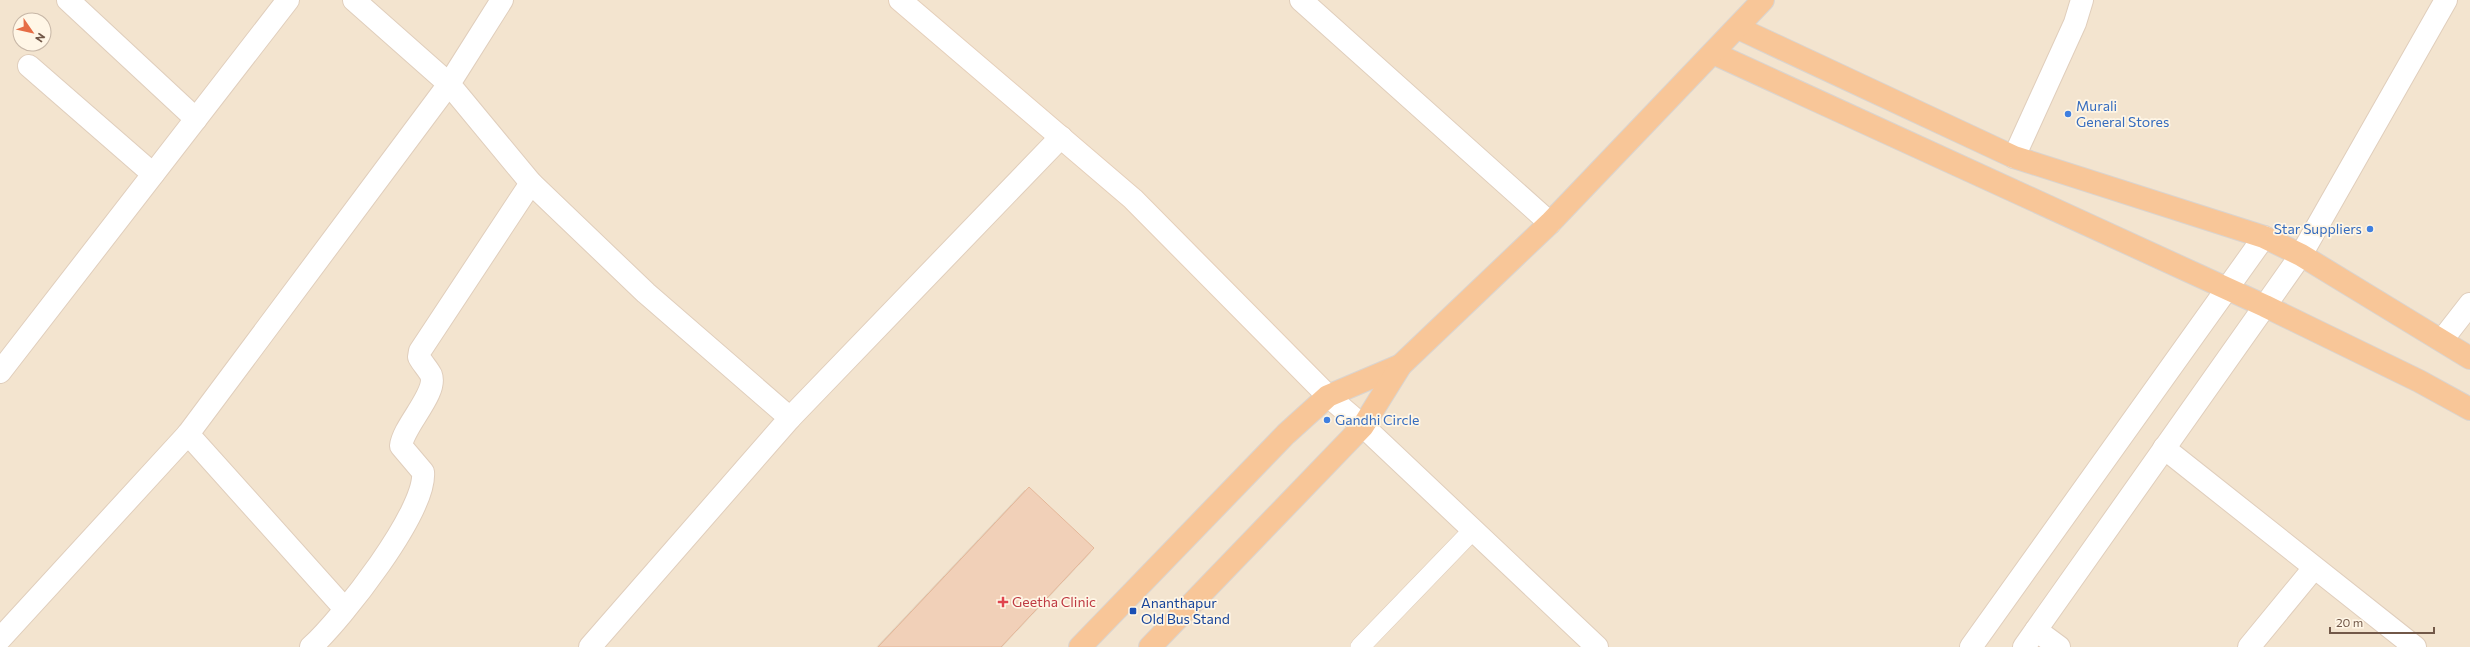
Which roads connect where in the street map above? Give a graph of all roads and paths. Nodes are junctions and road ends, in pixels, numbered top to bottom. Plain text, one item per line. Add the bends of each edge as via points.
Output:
1 (68, 0) edge
2 (288, 0) edge
3 (354, 0) edge
4 (502, 0) edge
5 (900, 0) edge
6 (1301, 0) edge
7 (2082, 0) edge
8 (2446, 0) edge
9 (1758, 1) edge
10 (1738, 28) junction
11 (1714, 53) junction
12 (29, 66) dead end
13 (449, 84) junction
14 (196, 119) junction
15 (1061, 137) junction
16 (2014, 157) junction
17 (153, 174) junction
18 (531, 182) junction
19 (1550, 223) junction
20 (2264, 237) junction
21 (2301, 255) junction
22 (2226, 289) junction
23 (2470, 304) edge
24 (2264, 306) junction
25 (2442, 340) junction
26 (2470, 358) edge
27 (1401, 365) junction
28 (0, 372) edge
29 (1328, 396) junction
30 (2470, 409) edge
31 (790, 418) junction
32 (1363, 426) junction
33 (188, 434) junction
34 (2164, 448) junction
35 (1472, 531) junction
36 (2314, 568) junction
37 (345, 609) junction
38 (2030, 638) edge
39 (0, 639) edge
40 (321, 644) edge
41 (2406, 644) edge
42 (590, 647) edge
43 (1080, 647) edge
44 (1150, 647) edge
45 (1360, 647) edge
46 (1597, 647) edge
47 (1971, 647) edge
48 (2058, 647) edge
49 (2249, 647) edge

1 - 14 street
2 - 14 street
3 - 13 street
4 - 13 street
5 - 15 street
6 - 19 street
7 - 16 street via 2075,23
8 - 21 street
9 - 10 highway
10 - 11 highway
10 - 16 highway
11 - 19 highway
11 - 22 highway
12 - 17 street
13 - 18 street
13 - 33 street
14 - 17 street
15 - 29 street via 1133,199
15 - 31 street
16 - 20 highway
17 - 28 street
18 - 31 street via 646,294
18 - 37 street via 420,350 419,357 431,375 432,383 429,393 402,437 401,446 423,472 422,492 399,535 368,581
19 - 27 highway
20 - 21 highway
20 - 22 street
21 - 24 street
21 - 25 highway
22 - 24 highway
22 - 47 street
23 - 25 street
24 - 30 highway via 2419,381
24 - 34 street
25 - 26 highway
27 - 29 highway
27 - 32 highway
29 - 32 street
29 - 43 highway via 1286,434
31 - 42 street
32 - 35 street
32 - 44 highway
33 - 37 street
33 - 39 street
34 - 36 street
34 - 38 street
35 - 45 lane
35 - 46 street
36 - 41 street
36 - 49 street
37 - 40 street
38 - 48 street

